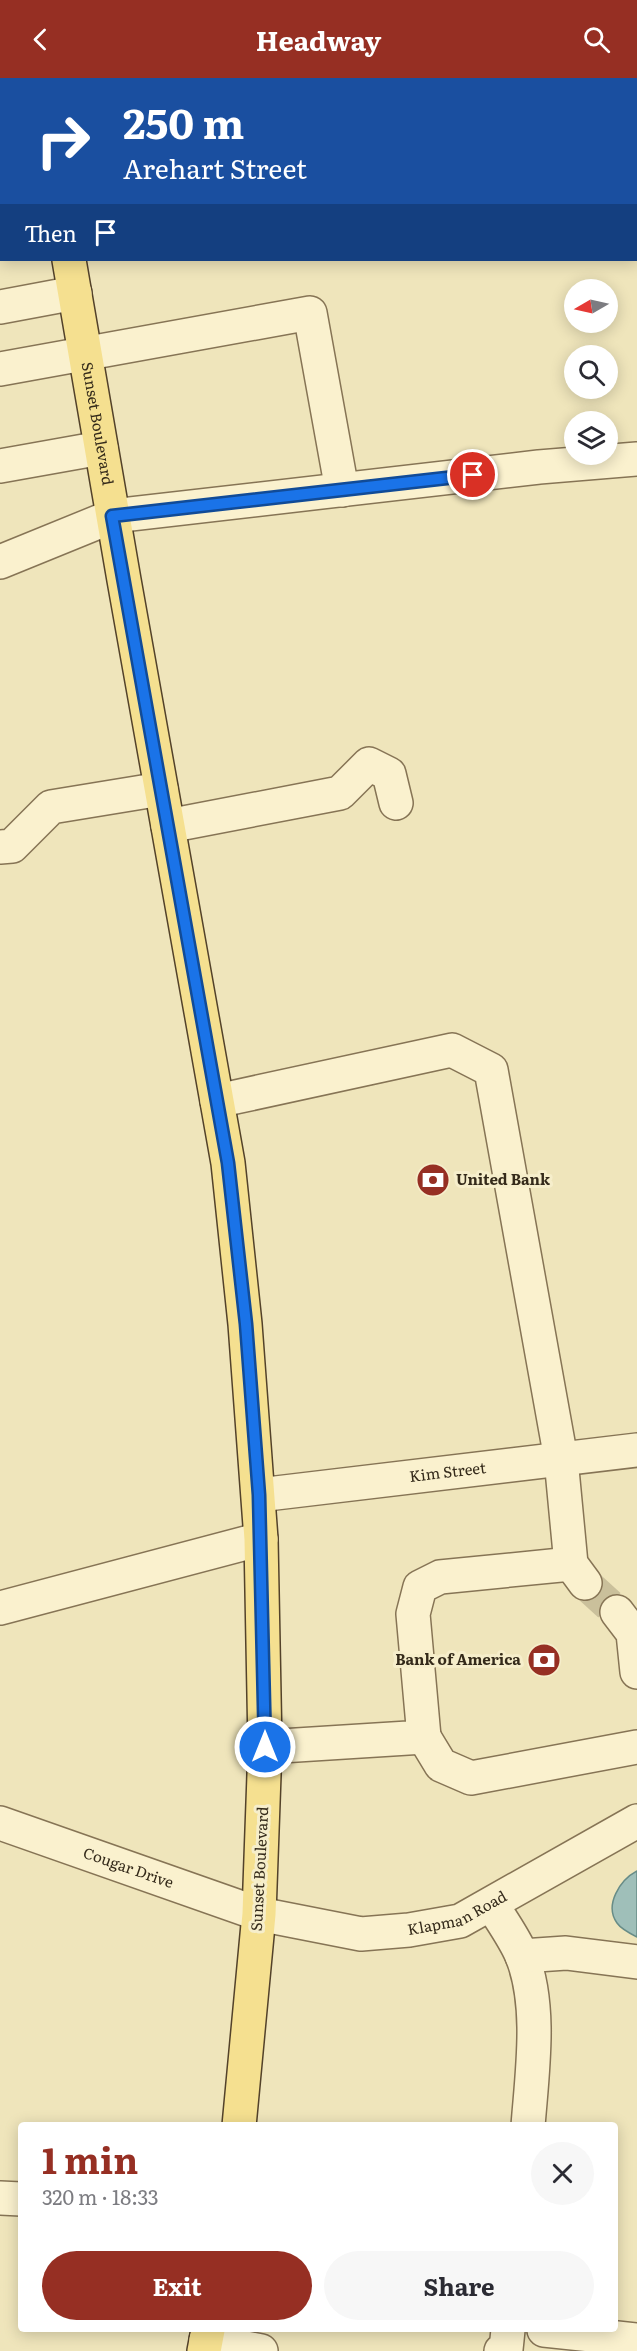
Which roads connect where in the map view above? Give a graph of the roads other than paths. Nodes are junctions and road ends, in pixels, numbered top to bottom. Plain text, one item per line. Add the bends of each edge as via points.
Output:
1 (69, 261) edge
2 (75, 293) junction
3 (0, 307) edge
4 (85, 352) junction
5 (0, 369) edge
6 (101, 448) junction
7 (637, 459) edge
8 (0, 466) edge
9 (342, 490) junction
10 (112, 516) junction
11 (0, 562) edge
12 (161, 789) junction
13 (396, 803) dead end
14 (168, 826) junction
15 (0, 848) edge
16 (217, 1101) junction
17 (637, 1450) edge
18 (561, 1459) junction
19 (259, 1495) junction
20 (261, 1539) junction
21 (0, 1608) edge
22 (617, 1612) tunnel mouth
23 (637, 1672) edge
24 (637, 1726) edge
25 (424, 1737) junction
26 (265, 1747) junction
27 (637, 1747) edge
28 (637, 1821) edge
29 (0, 1823) edge
30 (492, 1905) junction
31 (259, 1914) junction
32 (522, 1956) junction
33 (637, 1962) edge
34 (239, 2122) edge
35 (528, 2122) edge
36 (0, 2198) edge
37 (18, 2199) edge
38 (508, 2332) edge
39 (563, 2332) edge
40 (206, 2340) edge
41 (637, 2340) edge
42 (261, 2351) edge
43 (501, 2351) edge

1 - 2 main road, Sunset Boulevard
2 - 3 street
2 - 4 main road, Sunset Boulevard
4 - 5 street
4 - 6 main road, Sunset Boulevard
4 - 9 street via 310,313
6 - 8 street
6 - 10 main road, Sunset Boulevard
7 - 9 street
9 - 10 street
10 - 11 street
10 - 12 main road, Sunset Boulevard
12 - 14 main road, Sunset Boulevard
12 - 15 street via 51,807 12,846
13 - 14 street via 389,774 369,764 340,793
14 - 16 main road, Sunset Boulevard
16 - 18 street via 452,1050 491,1070
16 - 19 main road, Sunset Boulevard via 246,1324
17 - 18 street, Kim Street
18 - 19 street, Kim Street
18 - 25 street via 578,1574 440,1577 420,1587 413,1614
19 - 20 main road, Sunset Boulevard
20 - 21 street
20 - 26 main road, Sunset Boulevard
22 - 23 street via 633,1633
24 - 27 street
25 - 26 street
25 - 27 street via 441,1765 471,1778
26 - 31 main road, Sunset Boulevard
28 - 30 street, Klapman Road
29 - 31 street, Cougar Drive
30 - 31 street, Klapman Road via 460,1921 361,1934
30 - 32 street
31 - 34 main road, Sunset Boulevard
32 - 33 street via 566,1953
32 - 35 street via 532,1996 534,2062
36 - 37 street
38 - 43 street via 506,2349
39 - 41 street
40 - 42 street

